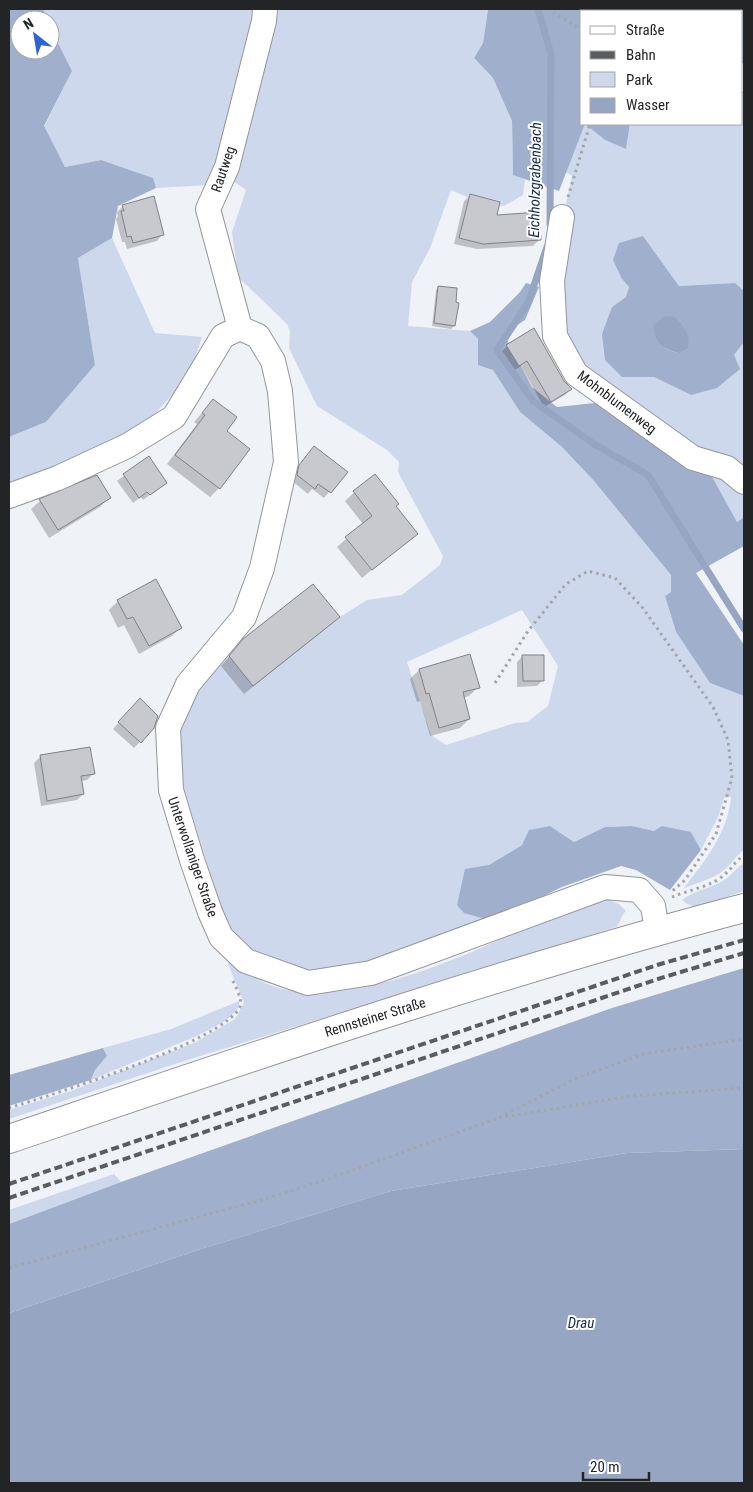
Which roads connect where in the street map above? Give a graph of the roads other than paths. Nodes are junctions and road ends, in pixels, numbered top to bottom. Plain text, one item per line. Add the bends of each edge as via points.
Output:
1 (265, 9) edge
2 (562, 217) road end
3 (240, 328) junction
4 (744, 482) edge
5 (9, 496) edge
6 (735, 910) edge
7 (655, 918) junction
8 (9, 1138) edge

1 - 3 street, Rautweg via 226,167 208,209
2 - 4 street, Mohnblumenweg via 552,281 555,336 576,374 693,458 728,468
3 - 5 street via 223,336 174,417 127,446 58,478
3 - 7 street, Unterwollaniger Straße via 258,336 273,361 280,391 286,462 262,568 244,617 188,684 168,728 171,790 192,860 221,937 246,961 308,984 371,974 605,887 639,890
6 - 7 main road, Rennsteiner Straße
7 - 8 main road, Rennsteiner Straße

